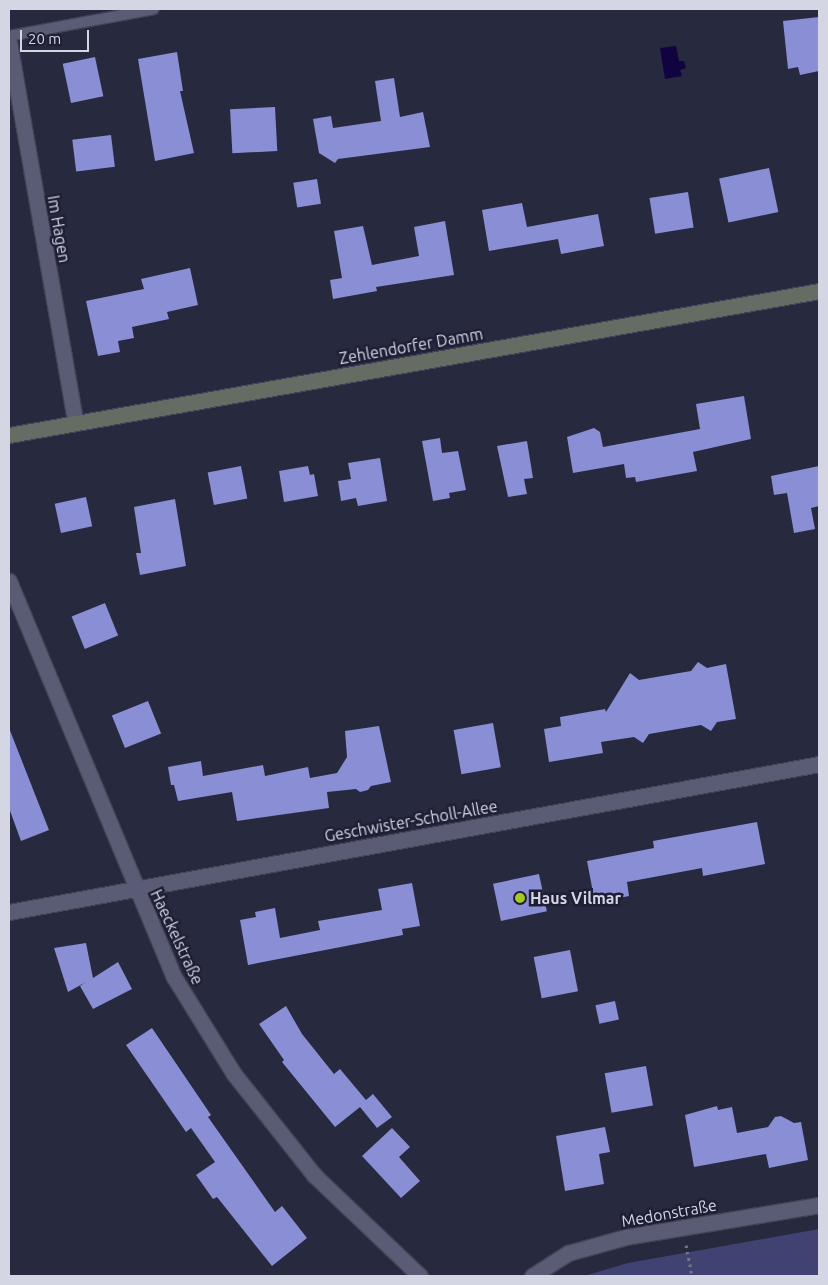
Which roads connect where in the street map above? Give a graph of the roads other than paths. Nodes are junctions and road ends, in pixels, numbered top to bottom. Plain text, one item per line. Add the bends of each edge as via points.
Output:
1 (154, 9) edge
2 (9, 36) edge
3 (9, 42) edge
4 (819, 291) edge
5 (75, 422) junction
6 (9, 435) edge
7 (9, 582) edge
8 (819, 764) edge
9 (135, 889) junction
10 (9, 912) edge
11 (819, 1205) edge
12 (420, 1276) edge
13 (532, 1276) edge

1 - 2 lane
3 - 5 street, Im Hagen
4 - 5 main road, Zehlendorfer Damm
5 - 6 main road, Zehlendorfer Damm
7 - 9 street, Haeckelstraße
8 - 9 street, Geschwister-Scholl-Allee
9 - 10 street, Geschwister-Scholl-Allee
9 - 12 street, Haeckelstraße via 174,977 234,1074 314,1174
11 - 13 street, Medonstraße via 626,1237 568,1253

